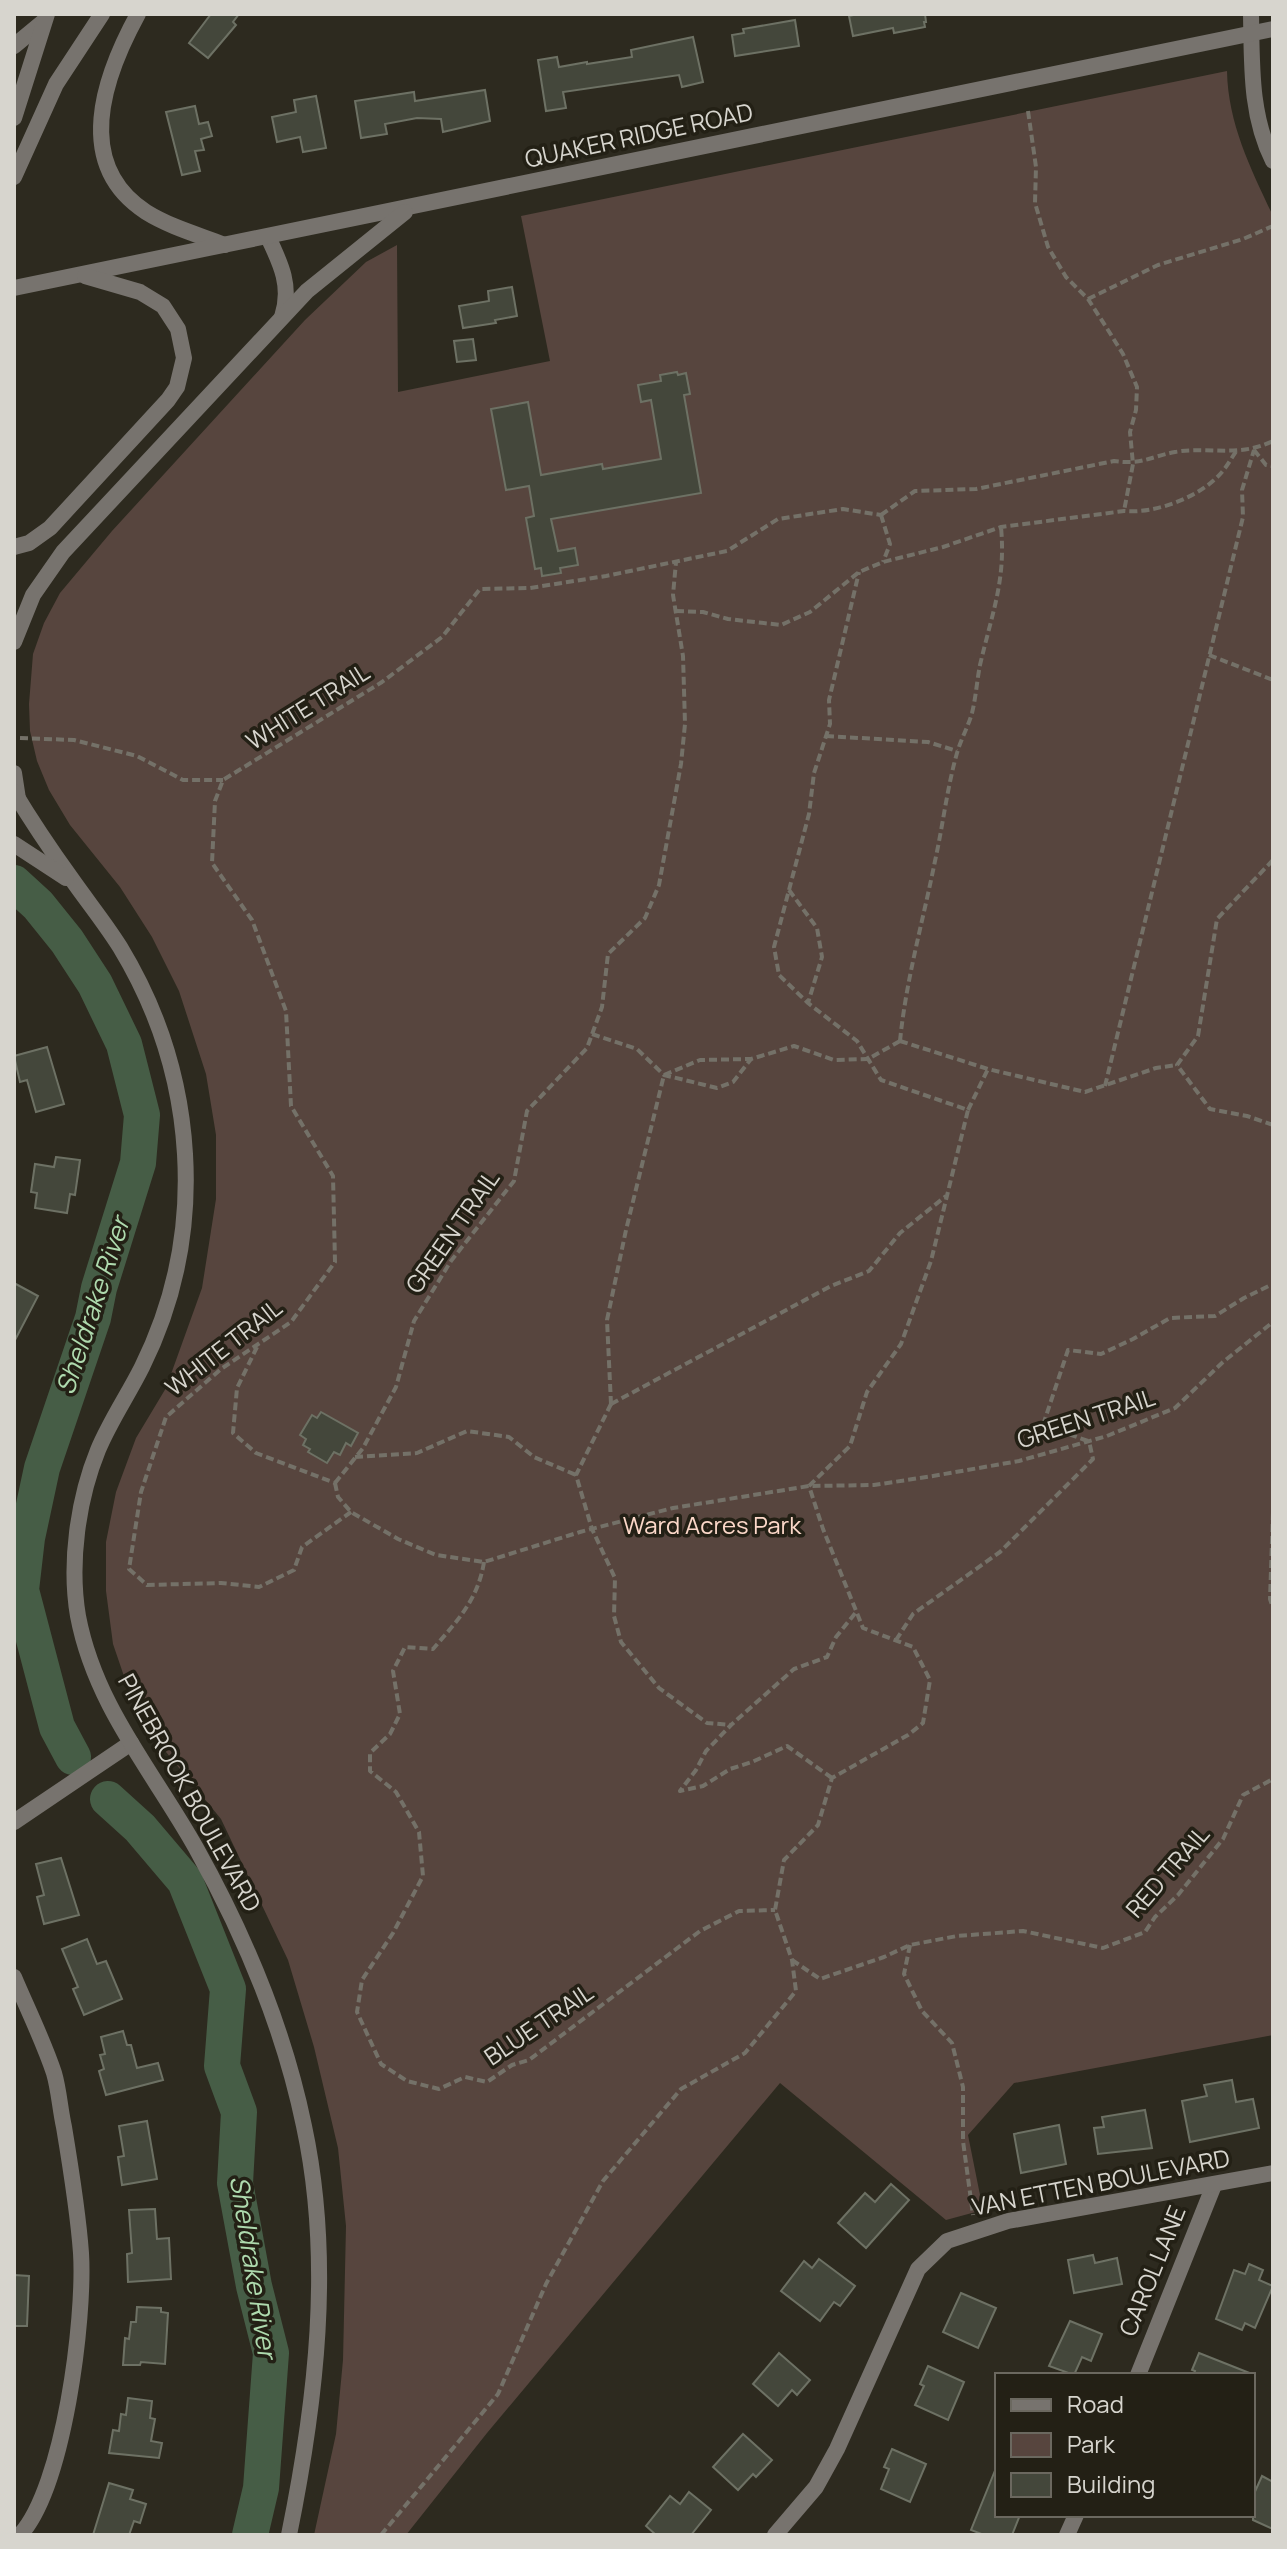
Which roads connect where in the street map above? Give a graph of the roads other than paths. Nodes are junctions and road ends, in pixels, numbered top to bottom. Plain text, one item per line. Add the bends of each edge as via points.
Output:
1 (102, 14) edge
2 (138, 14) edge
3 (1251, 14) edge
4 (46, 17) edge
5 (1273, 29) edge
6 (1252, 33) junction
7 (14, 46) edge
8 (14, 118) edge
9 (1273, 161) edge
10 (14, 177) edge
11 (409, 208) junction
12 (268, 237) junction
13 (226, 246) junction
14 (83, 275) junction
15 (14, 288) edge
16 (281, 318) junction
17 (14, 547) edge
18 (14, 642) edge
19 (14, 773) edge
20 (16, 796) edge
21 (14, 844) edge
22 (74, 883) junction
23 (131, 1743) junction
24 (14, 1822) edge
25 (14, 1977) edge
26 (1273, 2173) edge
27 (1214, 2185) junction
28 (1139, 2373) edge
29 (20, 2535) edge
30 (289, 2535) edge
31 (775, 2535) edge

1 - 10 street via 56,84
2 - 13 street via 117,55 99,121 109,170 144,210
3 - 6 street
4 - 7 street
4 - 8 street
5 - 6 street, QUAKER RIDGE ROAD
6 - 9 street via 1252,92
6 - 11 street, QUAKER RIDGE ROAD
11 - 12 street, QUAKER RIDGE ROAD
11 - 16 street via 328,271
12 - 13 street, QUAKER RIDGE ROAD
12 - 16 street via 285,275
13 - 14 street, QUAKER RIDGE ROAD
14 - 15 street, QUAKER RIDGE ROAD
14 - 17 street via 153,297 163,306 182,343 181,374 168,400 50,528
16 - 18 street via 63,552 33,595
19 - 20 street
20 - 22 street, PINEBROOK BOULEVARD
21 - 22 street
22 - 23 street, PINEBROOK BOULEVARD via 119,945 150,1002 170,1061 185,1136 183,1227 173,1283 155,1338 98,1450 77,1541 79,1617 98,1681
23 - 24 street
23 - 30 street, PINEBROOK BOULEVARD via 195,1846 247,1950 305,2127 316,2228 318,2329
25 - 29 street via 54,2074 81,2257 77,2340 57,2451 51,2478
26 - 27 street, VAN ETTEN BOULEVARD
27 - 28 street, CAROL LANE
27 - 31 street, VAN ETTEN BOULEVARD via 1008,2221 947,2241 918,2269 816,2487

